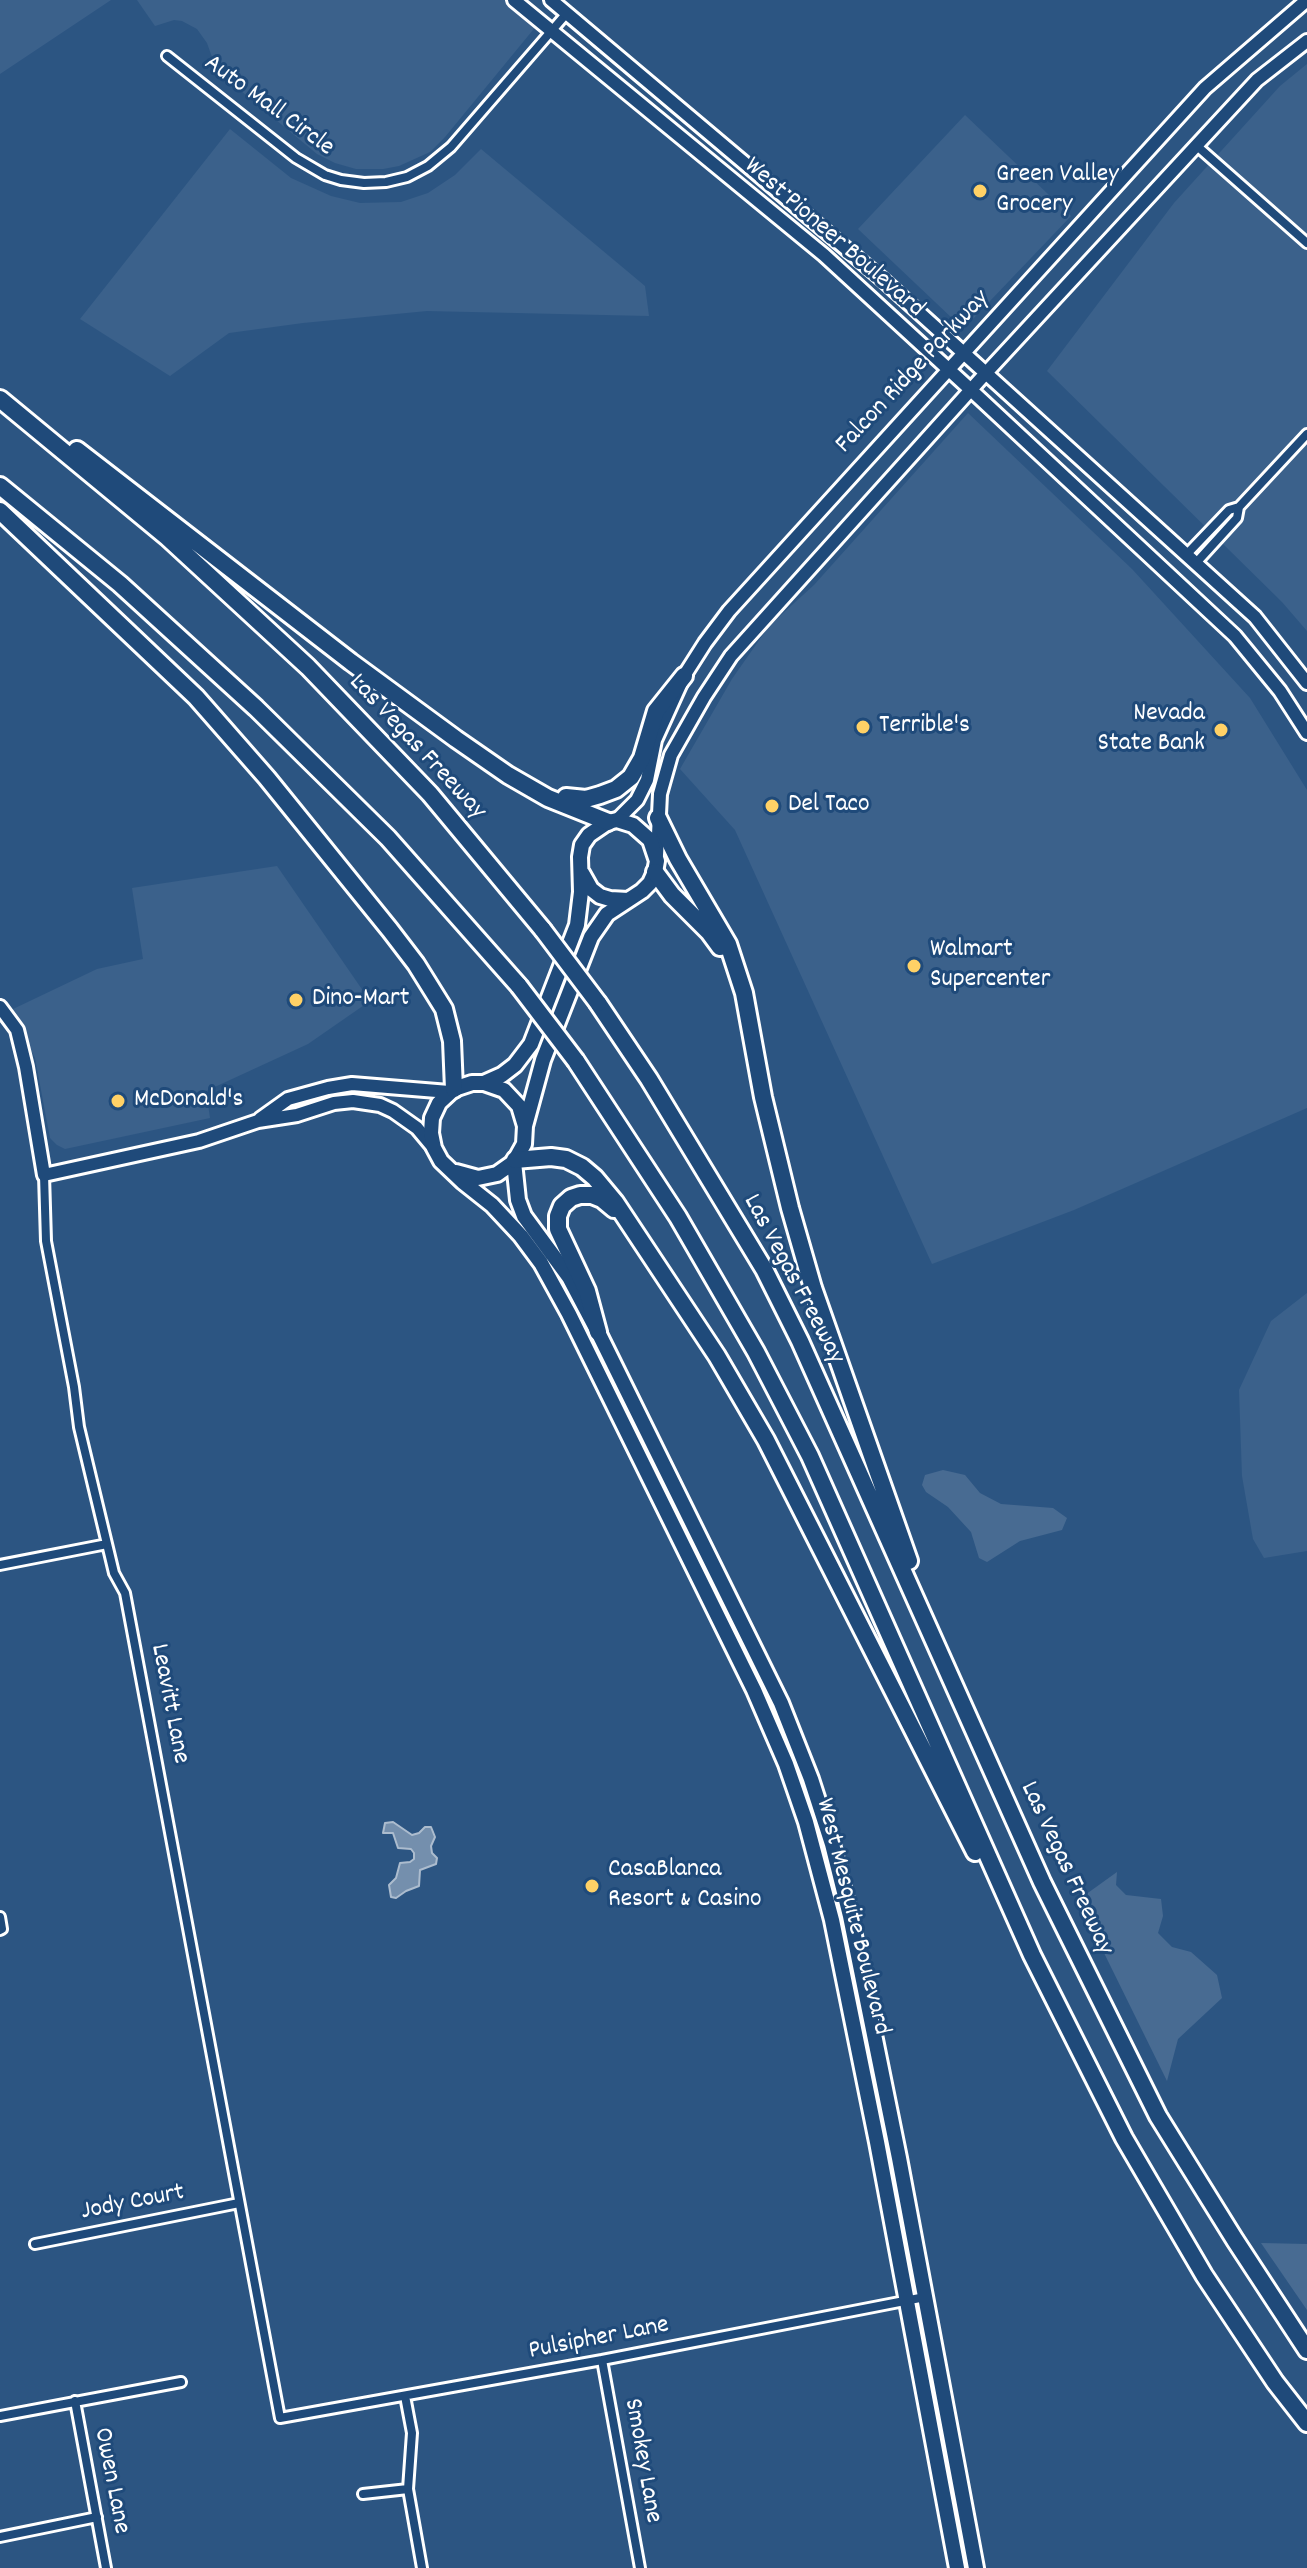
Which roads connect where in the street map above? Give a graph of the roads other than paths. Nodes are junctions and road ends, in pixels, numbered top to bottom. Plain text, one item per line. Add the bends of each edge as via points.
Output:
1 (514, 0) edge
2 (551, 0) edge
3 (1307, 0) edge
4 (567, 13) junction
5 (551, 32) junction
6 (1307, 41) edge
7 (167, 56) dead end
8 (1197, 146) junction
9 (801, 236) junction
10 (1307, 243) edge
11 (848, 250) junction
12 (964, 355) junction
13 (949, 371) junction
14 (985, 374) junction
15 (0, 390) edge
16 (971, 390) junction
17 (0, 399) edge
18 (1307, 434) edge
19 (0, 486) edge
20 (0, 511) edge
21 (1191, 559) junction
22 (684, 676) junction
23 (1307, 683) edge
24 (1307, 733) edge
25 (508, 775) junction
26 (658, 818) junction
27 (612, 821) junction
28 (656, 867) junction
29 (580, 869) junction
30 (628, 900) junction
31 (732, 959) junction
32 (0, 1007) edge
33 (478, 1083) junction
34 (452, 1091) junction
35 (258, 1121) junction
36 (525, 1126) junction
37 (434, 1148) junction
38 (515, 1161) junction
39 (452, 1171) junction
40 (44, 1175) junction
41 (619, 1211) junction
42 (598, 1332) junction
43 (107, 1544) junction
44 (0, 1565) edge
45 (948, 1672) junction
46 (0, 1917) edge
47 (1, 1930) edge
48 (1032, 1955) junction
49 (877, 2142) junction
50 (899, 2158) junction
51 (239, 2203) junction
52 (35, 2244) dead end
53 (925, 2297) junction
54 (907, 2301) junction
55 (1307, 2350) edge
56 (602, 2360) junction
57 (181, 2382) dead end
58 (405, 2396) junction
59 (75, 2401) junction
60 (0, 2416) edge
61 (280, 2418) joint
62 (1307, 2423) edge
63 (408, 2489) junction
64 (363, 2494) dead end
65 (97, 2517) junction
66 (0, 2537) edge
67 (106, 2568) edge
68 (422, 2568) edge
69 (640, 2568) edge
70 (957, 2568) edge
71 (976, 2568) edge

1 - 5 main road, West Pioneer Boulevard
2 - 4 main road, West Pioneer Boulevard
3 - 12 main road, Falcon Ridge Parkway via 1205,88
4 - 5 street, Auto Mall Circle
4 - 11 main road, West Pioneer Boulevard
5 - 7 street, Auto Mall Circle via 451,147 407,177 375,183 325,175
5 - 9 main road, West Pioneer Boulevard
6 - 8 main road, Falcon Ridge Parkway via 1257,80
8 - 10 street
8 - 14 main road, Falcon Ridge Parkway
9 - 11 main road via 838,255
9 - 13 main road, West Pioneer Boulevard
11 - 12 main road, West Pioneer Boulevard
12 - 13 main road, Falcon Ridge Parkway
12 - 14 main road, West Pioneer Boulevard
13 - 16 main road, West Pioneer Boulevard
13 - 22 main road, Falcon Ridge Parkway via 729,611
14 - 16 main road, Falcon Ridge Parkway
14 - 21 main road, West Pioneer Boulevard
15 - 25 highway via 351,662
16 - 24 main road, West Pioneer Boulevard via 1235,636
16 - 26 main road, Falcon Ridge Parkway via 731,656 671,755
17 - 45 highway, Las Vegas Freeway, bridge via 167,537 308,667 430,794 598,1003 764,1269
18 - 21 street via 1239,507 1237,518
19 - 48 highway, bridge via 120,584 388,838 519,986 576,1061 678,1217 810,1456
20 - 34 highway via 207,709 390,930 444,1009 452,1041
21 - 23 main road, West Pioneer Boulevard via 1255,617
22 - 25 highway via 656,711 631,777 616,789 575,799
22 - 27 main road, Falcon Ridge Parkway via 655,740 647,780 637,800
25 - 27 highway via 548,798
26 - 28 main road, Falcon Ridge Parkway
26 - 31 highway
27 - 28 main road via 643,831
27 - 29 main road, Falcon Ridge Parkway via 582,845
28 - 30 main road via 650,883
28 - 31 highway via 672,895
29 - 30 main road via 600,896
29 - 33 main road, Falcon Ridge Parkway via 577,925 531,1044 502,1075
30 - 36 main road via 607,914 591,937 543,1060
31 - 45 highway via 813,1288
32 - 40 main road, Leavitt Lane via 17,1030
33 - 34 main road, Falcon Ridge Parkway
33 - 36 main road via 504,1090 519,1106
34 - 35 main road, Falcon Ridge Parkway via 352,1084 288,1099
34 - 37 main road via 432,1118
35 - 37 main road, Falcon Ridge Parkway via 334,1103 364,1102 404,1118
35 - 40 main road, Falcon Ridge Parkway via 199,1141
36 - 38 main road
37 - 39 main road, Falcon Ridge Parkway
38 - 39 main road via 497,1174 478,1178
38 - 41 highway via 551,1157 574,1163 595,1178
38 - 42 main road, West Mesquite Boulevard via 524,1216 569,1277
39 - 49 main road, West Mesquite Boulevard via 492,1205 541,1263 770,1725 818,1865
40 - 43 street, Leavitt Lane via 46,1241 79,1427
41 - 42 highway via 602,1199 580,1195 562,1206 558,1216 558,1229 587,1291
41 - 48 highway via 717,1356 766,1440
42 - 50 main road, West Mesquite Boulevard via 781,1703 811,1779 850,1916
43 - 44 street
43 - 51 street, Leavitt Lane via 125,1593
45 - 55 highway, Las Vegas Freeway via 1042,1882 1158,2116
46 - 47 street
48 - 62 highway via 1124,2138 1204,2275
49 - 50 main road
49 - 54 main road, West Mesquite Boulevard
50 - 53 main road, West Mesquite Boulevard
51 - 52 street, Jody Court
51 - 61 street, Leavitt Lane
53 - 54 street, Pulsipher Lane
53 - 71 main road, West Mesquite Boulevard
54 - 56 street, Pulsipher Lane
54 - 70 main road, West Mesquite Boulevard
56 - 58 street, Pulsipher Lane
56 - 69 street, Smokey Lane
57 - 59 street
58 - 61 street, Pulsipher Lane
58 - 63 street via 412,2433
59 - 60 street
59 - 65 street, Owen Lane
63 - 64 street
63 - 68 street
65 - 66 street
65 - 67 street, Owen Lane

